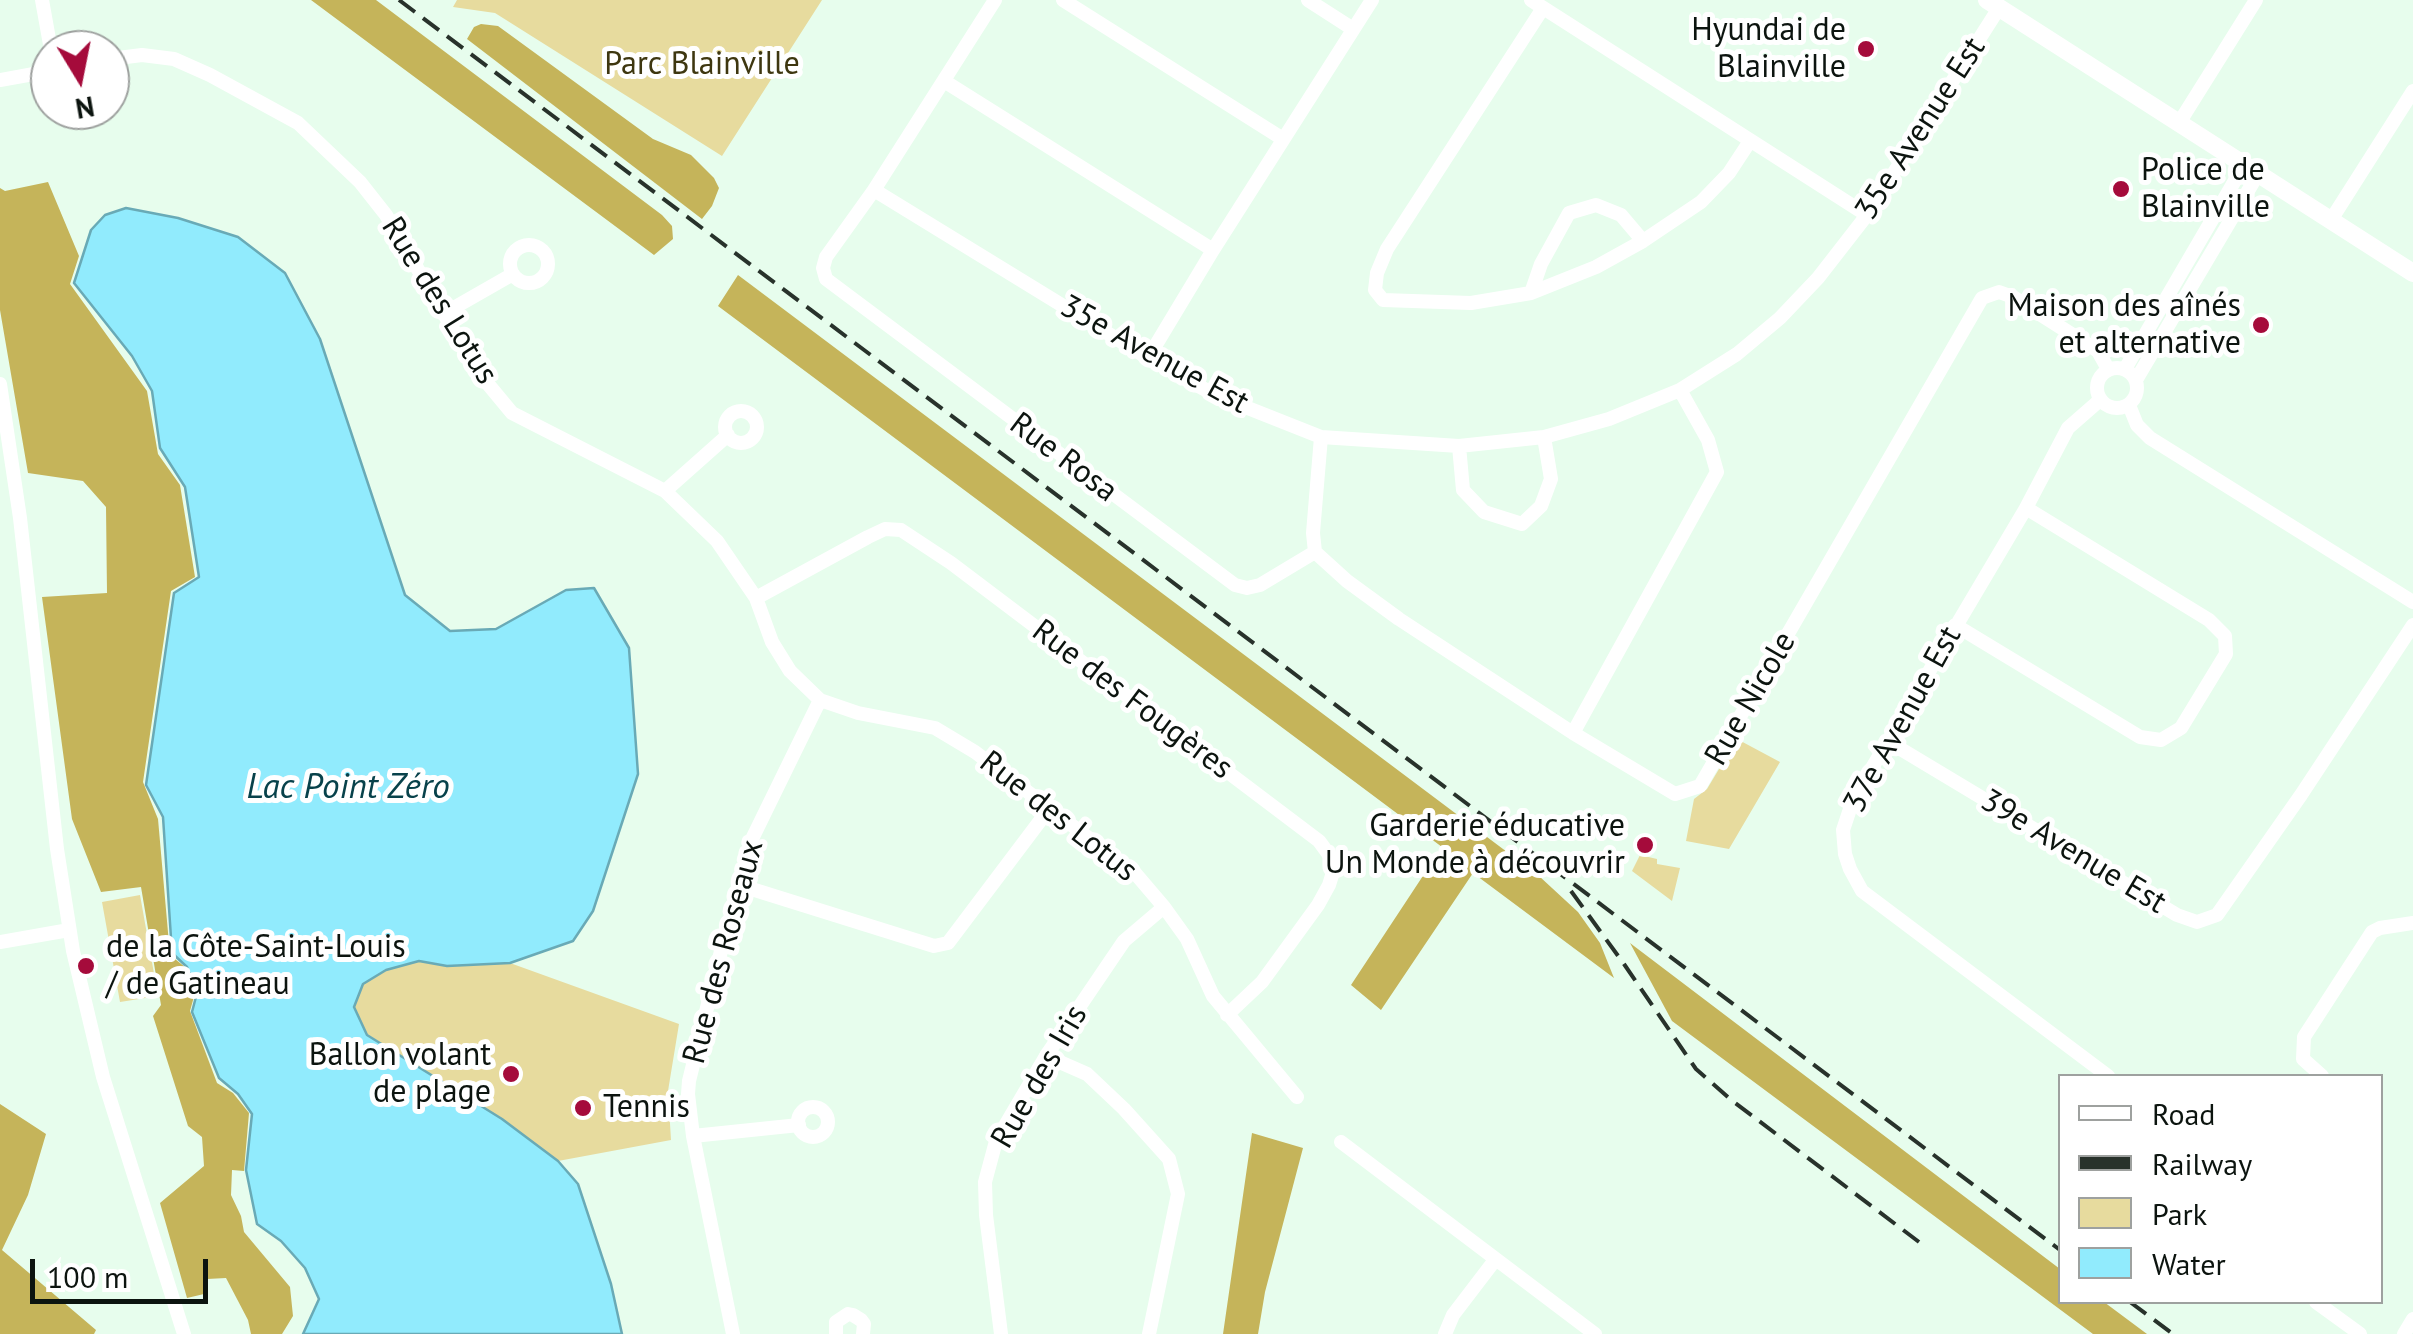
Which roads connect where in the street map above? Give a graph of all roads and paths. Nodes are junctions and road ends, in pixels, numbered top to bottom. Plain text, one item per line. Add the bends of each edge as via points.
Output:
1 (42, 0) edge
2 (995, 0) edge
3 (1063, 0) edge
4 (1308, 0) edge
5 (1372, 0) edge
6 (2256, 0) edge
7 (1537, 4) edge
8 (1993, 4) edge
9 (1353, 28) junction
10 (47, 30) edge
11 (130, 56) edge
12 (30, 75) edge
13 (0, 80) edge
14 (944, 80) junction
15 (2413, 90) edge
16 (2179, 124) junction
17 (1283, 139) junction
18 (1750, 141) junction
19 (2251, 169) junction
20 (874, 190) junction
21 (1867, 215) junction
22 (2331, 220) junction
23 (1642, 241) junction
24 (1213, 250) junction
25 (2413, 273) edge
26 (512, 274) dead end
27 (2172, 285) junction
28 (1531, 292) junction
29 (2186, 294) junction
30 (443, 314) junction
31 (1148, 358) junction
32 (2108, 369) junction
33 (2131, 375) junction
34 (0, 384) edge
35 (1680, 390) junction
36 (2100, 400) junction
37 (2129, 405) junction
38 (728, 436) dead end
39 (1321, 437) junction
40 (1544, 438) junction
41 (1459, 446) junction
42 (664, 492) junction
43 (2026, 508) junction
44 (1315, 552) junction
45 (756, 598) junction
46 (2413, 602) edge
47 (1955, 625) junction
48 (2413, 625) edge
49 (820, 700) junction
50 (1573, 732) junction
51 (1888, 742) junction
52 (1049, 808) junction
53 (742, 886) junction
54 (1164, 906) junction
55 (2413, 923) edge
56 (69, 930) junction
57 (0, 942) edge
58 (1227, 1015) junction
59 (1046, 1056) junction
60 (2105, 1074) edge
61 (2320, 1074) edge
62 (1297, 1097) dead end
63 (798, 1124) dead end
64 (692, 1136) junction
65 (1341, 1142) dead end
66 (1495, 1260) junction
67 (2322, 1305) edge
68 (2413, 1319) edge
69 (184, 1334) edge
70 (733, 1334) edge
71 (833, 1334) edge
72 (864, 1334) edge
73 (1001, 1334) edge
74 (1149, 1334) edge
75 (1445, 1334) edge
76 (1595, 1334) edge
77 (2360, 1334) edge
78 (2404, 1334) edge

1 - 10 street
2 - 14 street
3 - 17 street
4 - 9 street
5 - 9 street
6 - 16 street
7 - 18 street
7 - 28 street via 1387,250 1375,290 1383,300 1412,303 1471,303
8 - 16 main road
8 - 21 street, 35e Avenue Est
9 - 17 street
11 - 30 street, Rue des Lotus via 174,59 298,124 386,215
12 - 13 street
14 - 20 street
14 - 24 street
15 - 22 street
16 - 19 main road
17 - 24 street
18 - 21 street
18 - 23 street via 1701,202
19 - 22 main road
19 - 27 street
19 - 29 street
20 - 31 street, 35e Avenue Est
20 - 44 street, Rue Rosa via 826,257 824,273 832,285 1234,585 1260,585
21 - 35 street, 35e Avenue Est via 1780,318
22 - 25 main road
23 - 28 street via 1596,268
23 - 28 street via 1621,215 1596,205 1569,213
24 - 31 street
26 - 30 street
27 - 29 street
27 - 33 street
29 - 33 street
30 - 42 street, Rue des Lotus via 512,412
31 - 39 street, 35e Avenue Est via 1214,395
32 - 33 street
32 - 36 street via 2097,384
32 - 50 street, Rue Nicole via 2098,352 2013,297 1999,292 1982,298 1700,786 1676,794
33 - 37 street via 2138,390
34 - 56 street
35 - 40 street, 35e Avenue Est
35 - 50 street via 1717,472
36 - 37 street via 2113,408
36 - 43 street, 37e Avenue Est via 2068,428
37 - 46 street via 2150,438
38 - 42 street
39 - 41 street, 35e Avenue Est
39 - 44 street
40 - 41 street, 35e Avenue Est
40 - 41 street via 1551,480 1541,506 1522,524 1484,512 1463,490
42 - 45 street, Rue des Lotus via 718,541
43 - 47 street, 37e Avenue Est
43 - 47 street via 2209,620 2225,636 2226,654 2181,728 2161,740 2140,737
44 - 50 street, Rue Nicole via 1400,619
45 - 49 street, Rue des Lotus via 790,671
45 - 58 street, Rue des Fougères via 868,536 901,530 1319,841 1334,870 1330,885 1262,982
47 - 51 street, 37e Avenue Est
48 - 51 street, 39e Avenue Est via 2217,915 2198,922
49 - 52 street, Rue des Lotus via 936,728
49 - 53 street, Rue des Roseaux via 752,839
51 - 60 street, 37e Avenue Est via 1852,800 1843,830 1845,854 1862,891
52 - 53 street via 948,943 934,946
52 - 54 street, Rue des Lotus via 1135,873
53 - 64 street, Rue des Roseaux via 689,1081
54 - 58 street, Rue des Lotus
54 - 59 street, Rue des Iris via 1124,941
55 - 61 street via 2372,932 2304,1037 2303,1058
56 - 57 street
56 - 69 street via 103,1077
58 - 62 street, Rue des Lotus
59 - 73 street, Rue des Iris via 996,1141 986,1182
59 - 74 street via 1088,1074 1169,1159 1178,1194
63 - 64 street
64 - 70 street, Rue des Roseaux
65 - 66 street
66 - 75 street
66 - 76 street
67 - 77 street
68 - 78 street
71 - 72 street via 840,1318 853,1314

